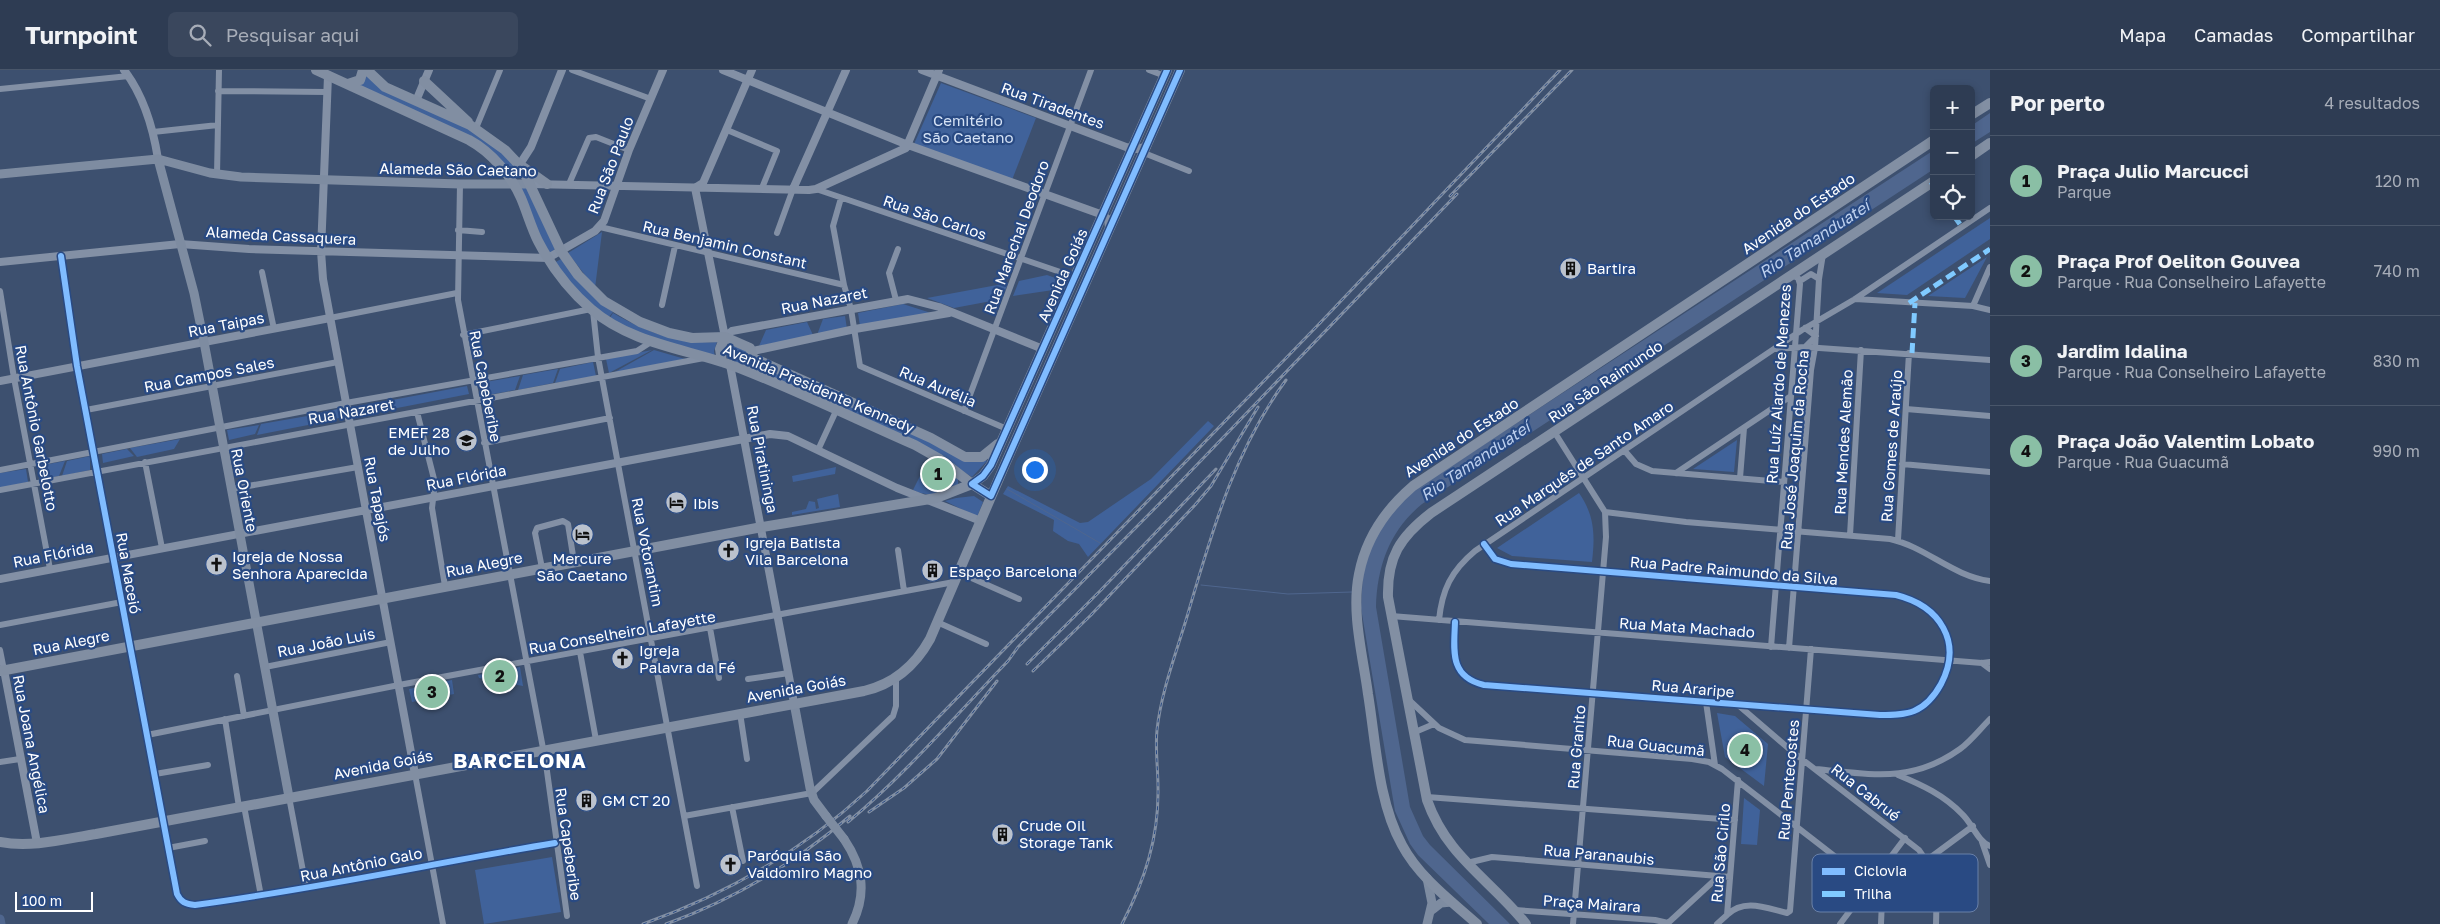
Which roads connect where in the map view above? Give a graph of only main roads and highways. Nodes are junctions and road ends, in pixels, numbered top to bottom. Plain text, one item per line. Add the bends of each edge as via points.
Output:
1 (316, 70) edge
2 (365, 70) edge
3 (1180, 70) edge
4 (1166, 73) edge
5 (424, 81) road end
6 (348, 84) junction
7 (1990, 103) edge
8 (1975, 112) edge
9 (473, 127) junction
10 (1930, 143) edge
11 (1990, 144) edge
12 (1975, 153) edge
13 (158, 159) junction
14 (520, 164) junction
15 (0, 174) edge
16 (530, 184) junction
17 (547, 184) road end
18 (1930, 184) edge
19 (514, 185) junction
20 (725, 337) junction
21 (753, 355) junction
22 (726, 363) junction
23 (741, 369) junction
24 (1006, 433) junction
25 (1006, 462) junction
26 (972, 484) junction
27 (991, 496) junction
28 (256, 621) junction
29 (2, 671) edge
30 (794, 703) junction
31 (289, 797) junction
32 (0, 836) edge
33 (0, 842) edge
34 (37, 843) junction
35 (1426, 878) junction
36 (1452, 902) junction
37 (1432, 910) junction
38 (852, 924) edge
39 (1427, 924) edge
40 (1477, 924) edge
41 (1526, 924) edge

1 - 6 main road, Avenida Presidente Kennedy
2 - 6 main road via 360,80
2 - 9 main road, Avenida Presidente Kennedy via 385,87
3 - 25 main road, Avenida Goiás
4 - 24 main road, Avenida Goiás
5 - 9 main road
6 - 19 main road, Avenida Presidente Kennedy via 476,144
7 - 8 highway
9 - 14 main road, Avenida Presidente Kennedy
10 - 35 highway, Avenida do Estado via 1417,483 1383,517 1368,543 1361,566 1357,584 1357,619 1388,811 1402,846
11 - 12 highway
13 - 15 main road, Alameda São Caetano
13 - 19 main road, Alameda São Caetano via 217,175
13 - 28 main road, Rua Oriente via 204,342
14 - 16 main road, Avenida Presidente Kennedy
14 - 17 main road
16 - 19 main road, Alameda São Caetano
16 - 20 main road, Avenida Presidente Kennedy via 561,251 604,301 640,322 683,337
18 - 41 highway, Rua São Raimundo via 1823,254 1796,278 1431,514 1406,534 1398,545 1390,570 1388,597 1432,815 1444,836 1467,863
19 - 22 main road, Avenida Presidente Kennedy via 548,258 592,310 650,342
20 - 21 main road, Avenida Presidente Kennedy via 747,346
20 - 22 main road via 720,349
21 - 23 main road
21 - 24 main road, Avenida Presidente Kennedy via 965,457 982,457
22 - 23 main road, Avenida Presidente Kennedy
23 - 26 main road, Avenida Presidente Kennedy via 920,448
24 - 25 main road via 1014,434
24 - 26 main road, Avenida Goiás via 988,470
25 - 27 main road, Avenida Goiás
26 - 27 main road, Avenida Presidente Kennedy
26 - 28 main road, Rua Alegre via 926,500 762,527
27 - 30 main road, Avenida Goiás via 920,656 896,678 869,690
28 - 29 main road, Rua Alegre
28 - 31 main road, Rua Oriente
30 - 31 main road, Avenida Goiás
30 - 38 main road, Rua Piratininga, bridge via 812,793 856,860 862,882
31 - 34 main road, Avenida Goiás
32 - 34 main road
33 - 34 main road via 14,845
35 - 36 highway, Avenida do Estado
35 - 37 main road
36 - 37 main road via 1441,903
36 - 40 highway, Avenida do Estado
37 - 39 main road

